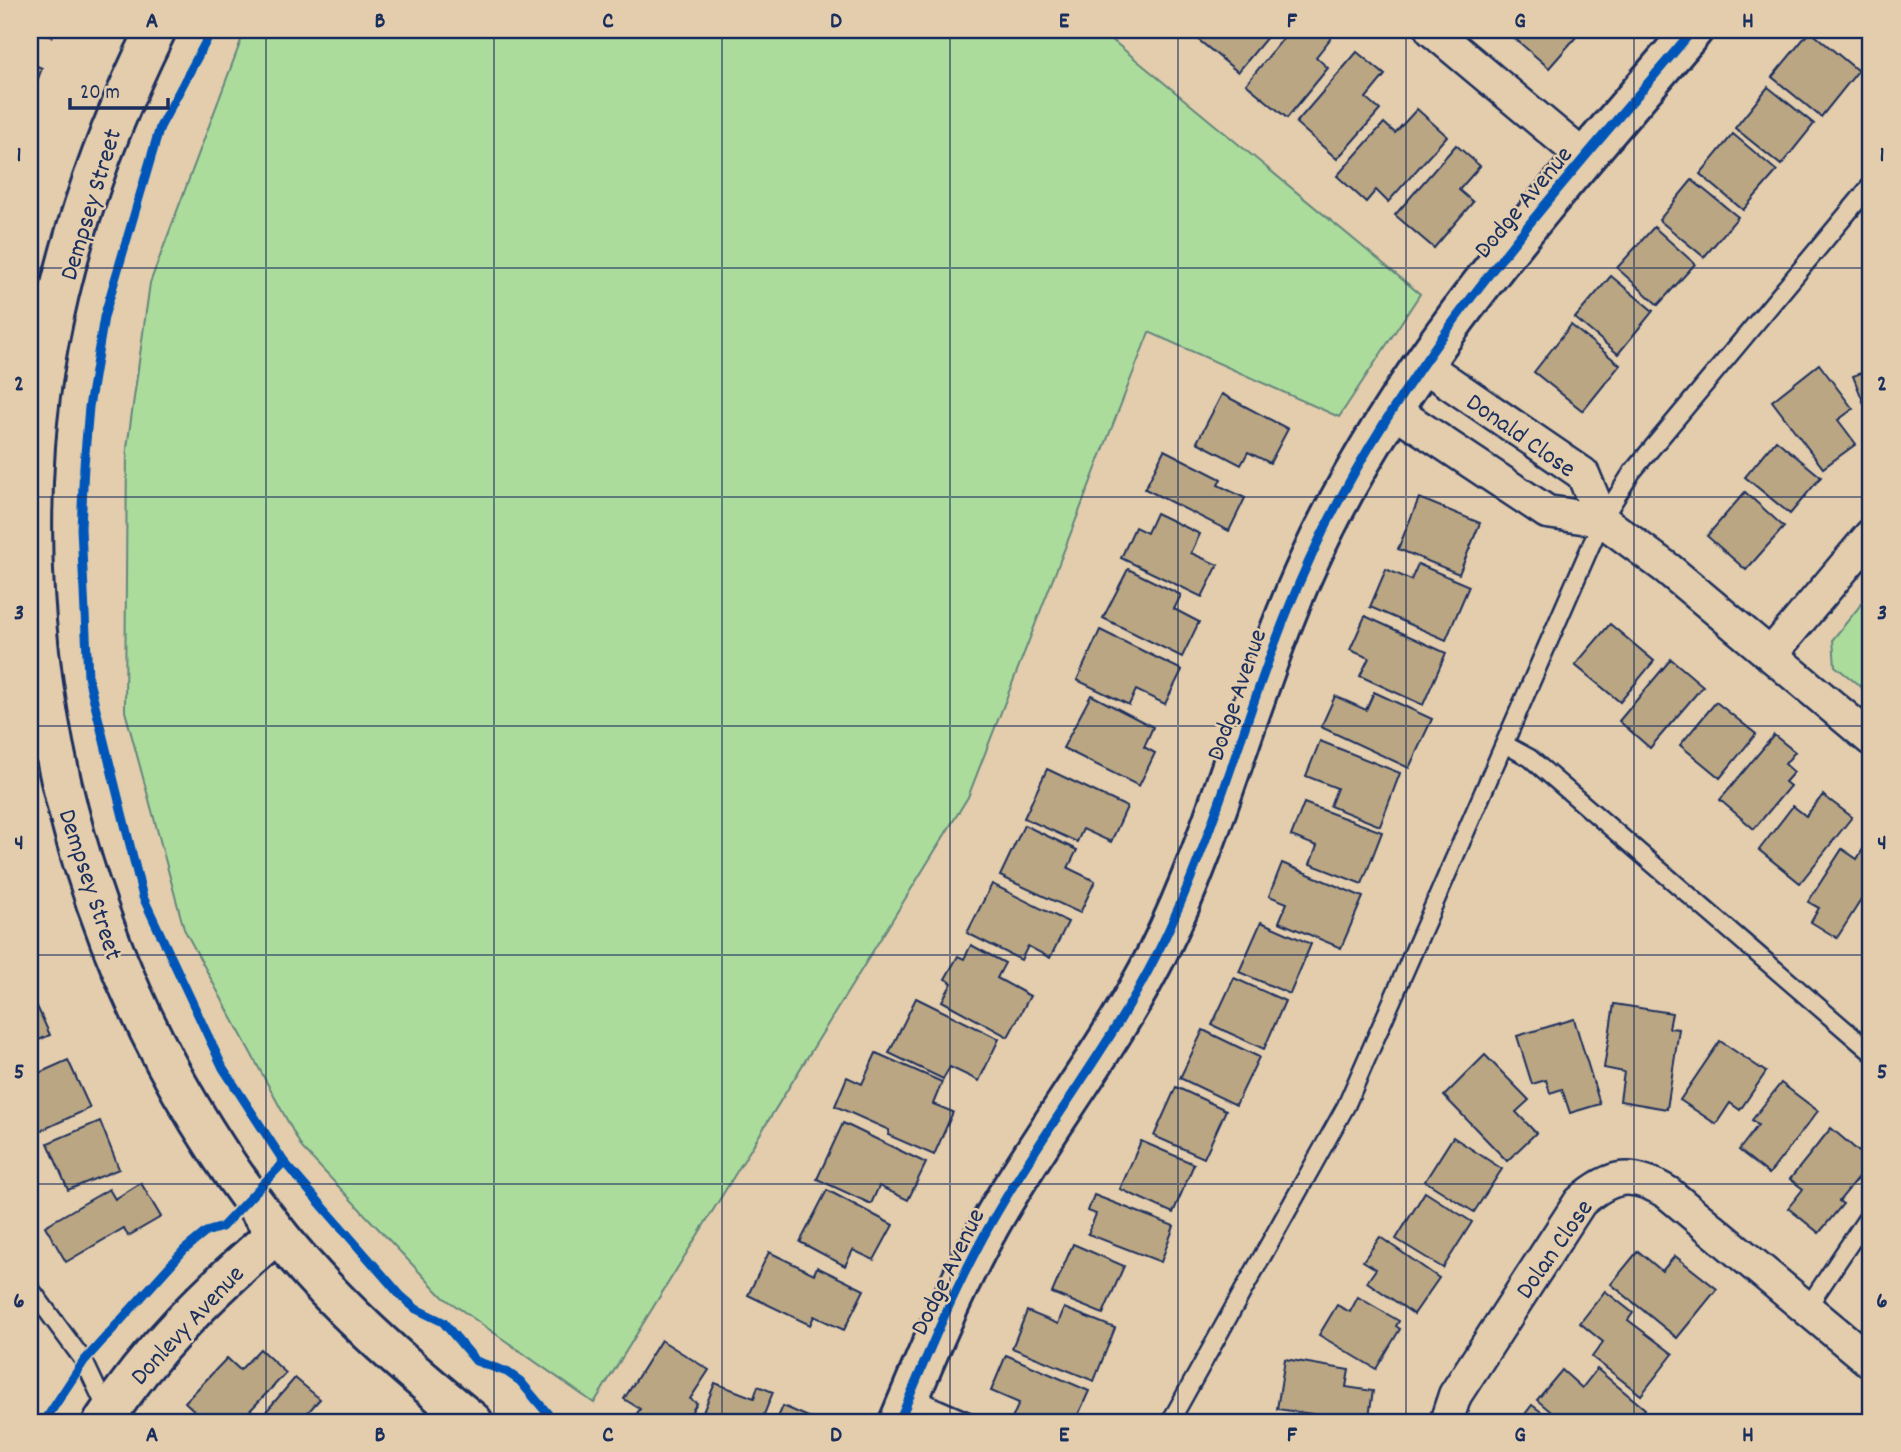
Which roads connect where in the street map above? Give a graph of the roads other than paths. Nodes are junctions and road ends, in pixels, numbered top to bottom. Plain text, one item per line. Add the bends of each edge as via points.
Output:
1 (156, 30) edge
2 (1432, 30) edge
3 (1693, 30) edge
4 (1585, 158) junction
5 (1871, 185) edge
6 (1422, 364) junction
7 (36, 396) edge
8 (1392, 409) junction
9 (32, 447) edge
10 (1602, 520) junction
11 (1871, 535) edge
12 (1771, 654) junction
13 (1871, 739) edge
14 (1506, 745) junction
15 (1871, 1052) edge
16 (1871, 1212) edge
17 (277, 1233) junction
18 (30, 1287) edge
19 (1807, 1308) junction
20 (1871, 1362) edge
21 (904, 1409) edge
22 (110, 1419) edge
23 (473, 1422) edge
24 (970, 1422) edge
25 (1170, 1422) edge
26 (1446, 1422) edge

1 - 7 street, Dempsey Street via 90,183
2 - 4 street
3 - 4 street, Dodge Avenue
4 - 6 street, Dodge Avenue via 1479,285
5 - 10 lane via 1632,472
6 - 8 street, Dodge Avenue
6 - 10 street, Donald Close via 1583,474
7 - 9 street, Dempsey Street
8 - 10 street, Donald Close via 1546,512
8 - 21 street, Dodge Avenue via 1345,490 1285,614 1214,822 1180,906 1106,1047 992,1222 948,1307
9 - 17 street, Dempsey Street via 38,633 61,788 80,858 108,942 145,1026
10 - 12 street, Donald Close
10 - 14 lane
11 - 12 street
12 - 13 street, Donald Close
14 - 15 lane via 1530,758
14 - 25 lane via 1346,1106
16 - 19 lane
17 - 22 street, Donlevy Avenue via 229,1273 144,1364
17 - 23 street, Dempsey Street via 359,1324
18 - 22 lane via 84,1361
19 - 20 street, Dolan Close
19 - 26 street, Dolan Close via 1668,1193 1650,1182 1626,1177 1593,1190 1580,1202 1455,1395
21 - 24 lane

